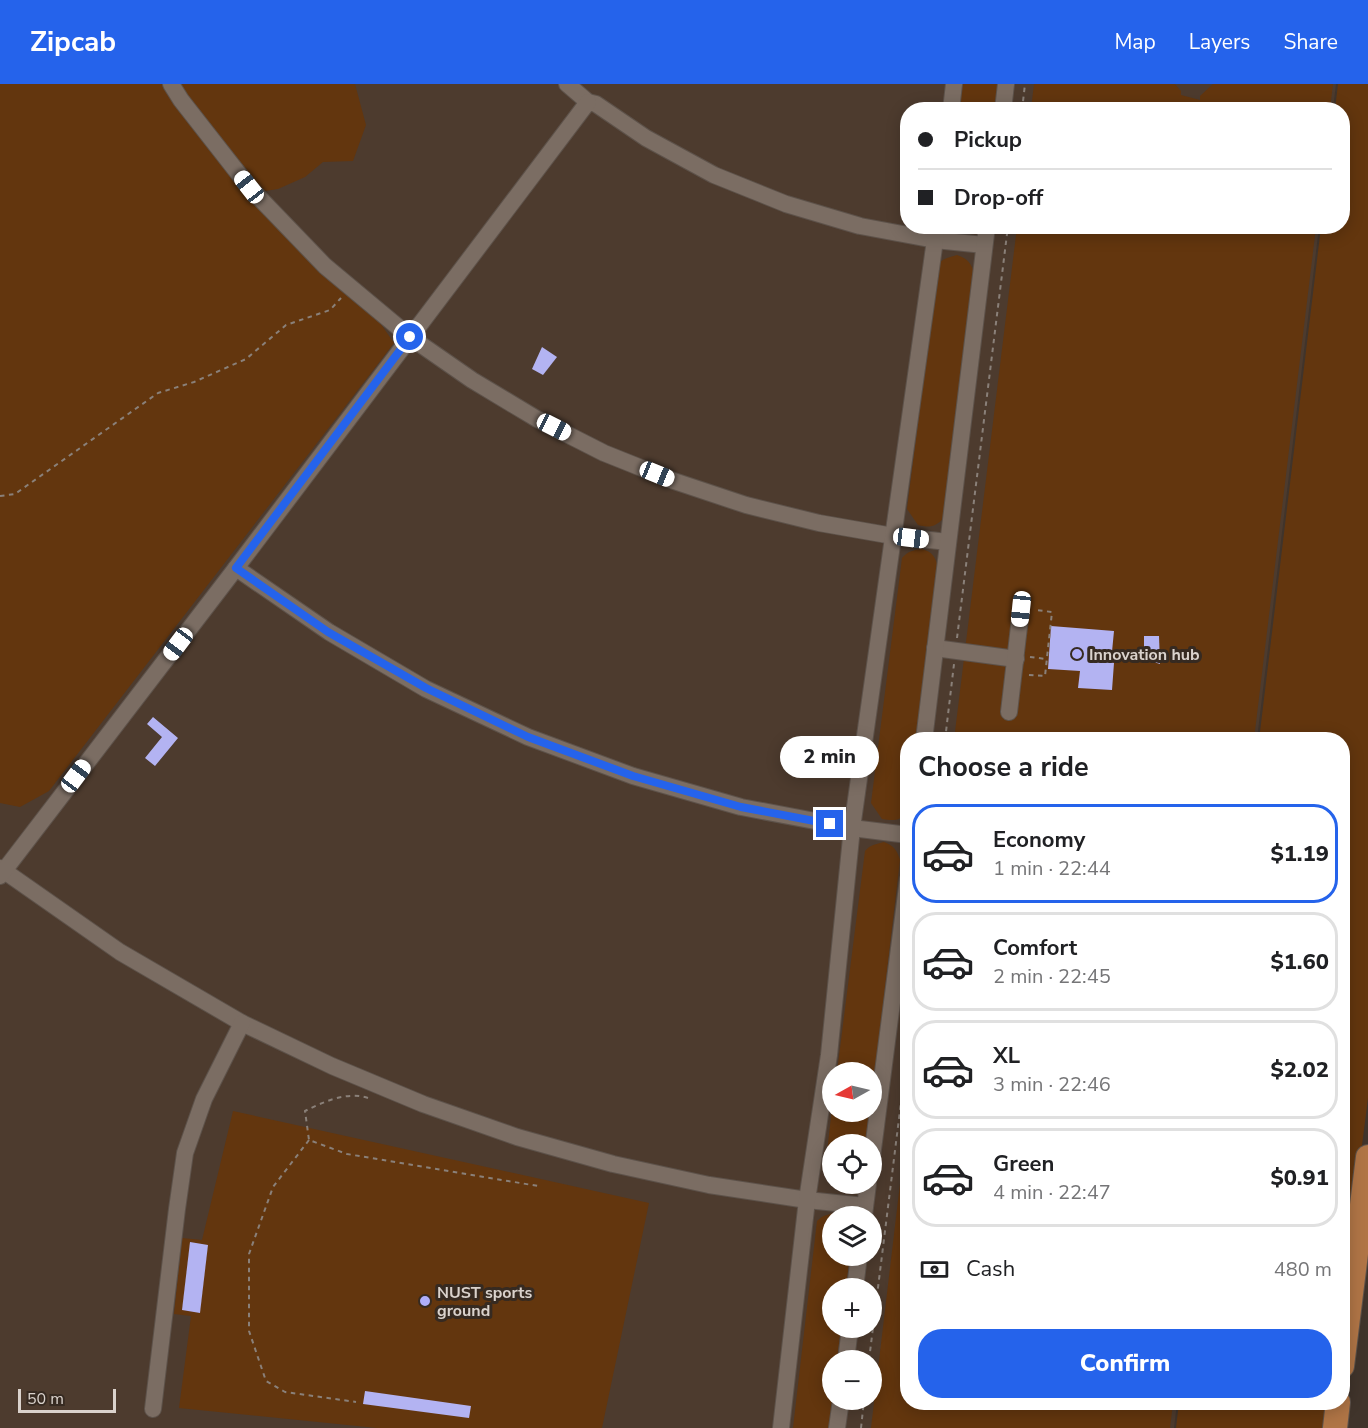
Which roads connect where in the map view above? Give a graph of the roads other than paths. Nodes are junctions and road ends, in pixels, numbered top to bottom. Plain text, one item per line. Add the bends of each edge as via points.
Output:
1 (171, 84) edge
2 (567, 84) edge
3 (954, 84) edge
4 (1006, 84) edge
5 (588, 102) junction
6 (952, 102) edge
7 (1004, 102) edge
8 (900, 230) edge
9 (936, 234) edge
10 (940, 234) edge
11 (986, 234) edge
12 (984, 245) junction
13 (410, 337) junction
14 (893, 536) junction
15 (948, 542) junction
16 (236, 568) junction
17 (1022, 605) road end
18 (935, 648) junction
19 (1015, 666) junction
20 (1009, 712) dead end
21 (925, 732) edge
22 (852, 828) junction
23 (900, 834) edge
24 (1, 872) edge
25 (900, 941) edge
26 (242, 1023) junction
27 (875, 1134) edge
28 (1368, 1157) edge
29 (807, 1200) junction
30 (839, 1206) edge
31 (1350, 1302) edge
32 (153, 1409) dead end
33 (840, 1410) edge
34 (1337, 1410) edge
35 (781, 1428) edge
36 (837, 1428) edge
37 (1335, 1428) edge

1 - 13 street via 249,187 326,266
2 - 5 street
3 - 6 street
4 - 7 street
5 - 8 street via 714,175 775,200 860,226
5 - 13 street
9 - 14 street
10 - 12 street
11 - 12 street
12 - 15 street
13 - 14 street via 537,419 604,453 756,507
13 - 16 street
14 - 15 street
14 - 22 street
15 - 18 street
16 - 22 street via 328,632 426,688 528,737 633,776 741,807
16 - 24 street
17 - 19 street
18 - 19 street
18 - 21 street
19 - 20 street
22 - 23 street
22 - 29 street via 829,1055
24 - 26 street via 120,952
25 - 27 street
26 - 29 street via 423,1104 517,1137 709,1185
26 - 32 street via 204,1099 185,1153
28 - 31 highway
29 - 30 street
29 - 35 street
33 - 36 street
34 - 37 highway

